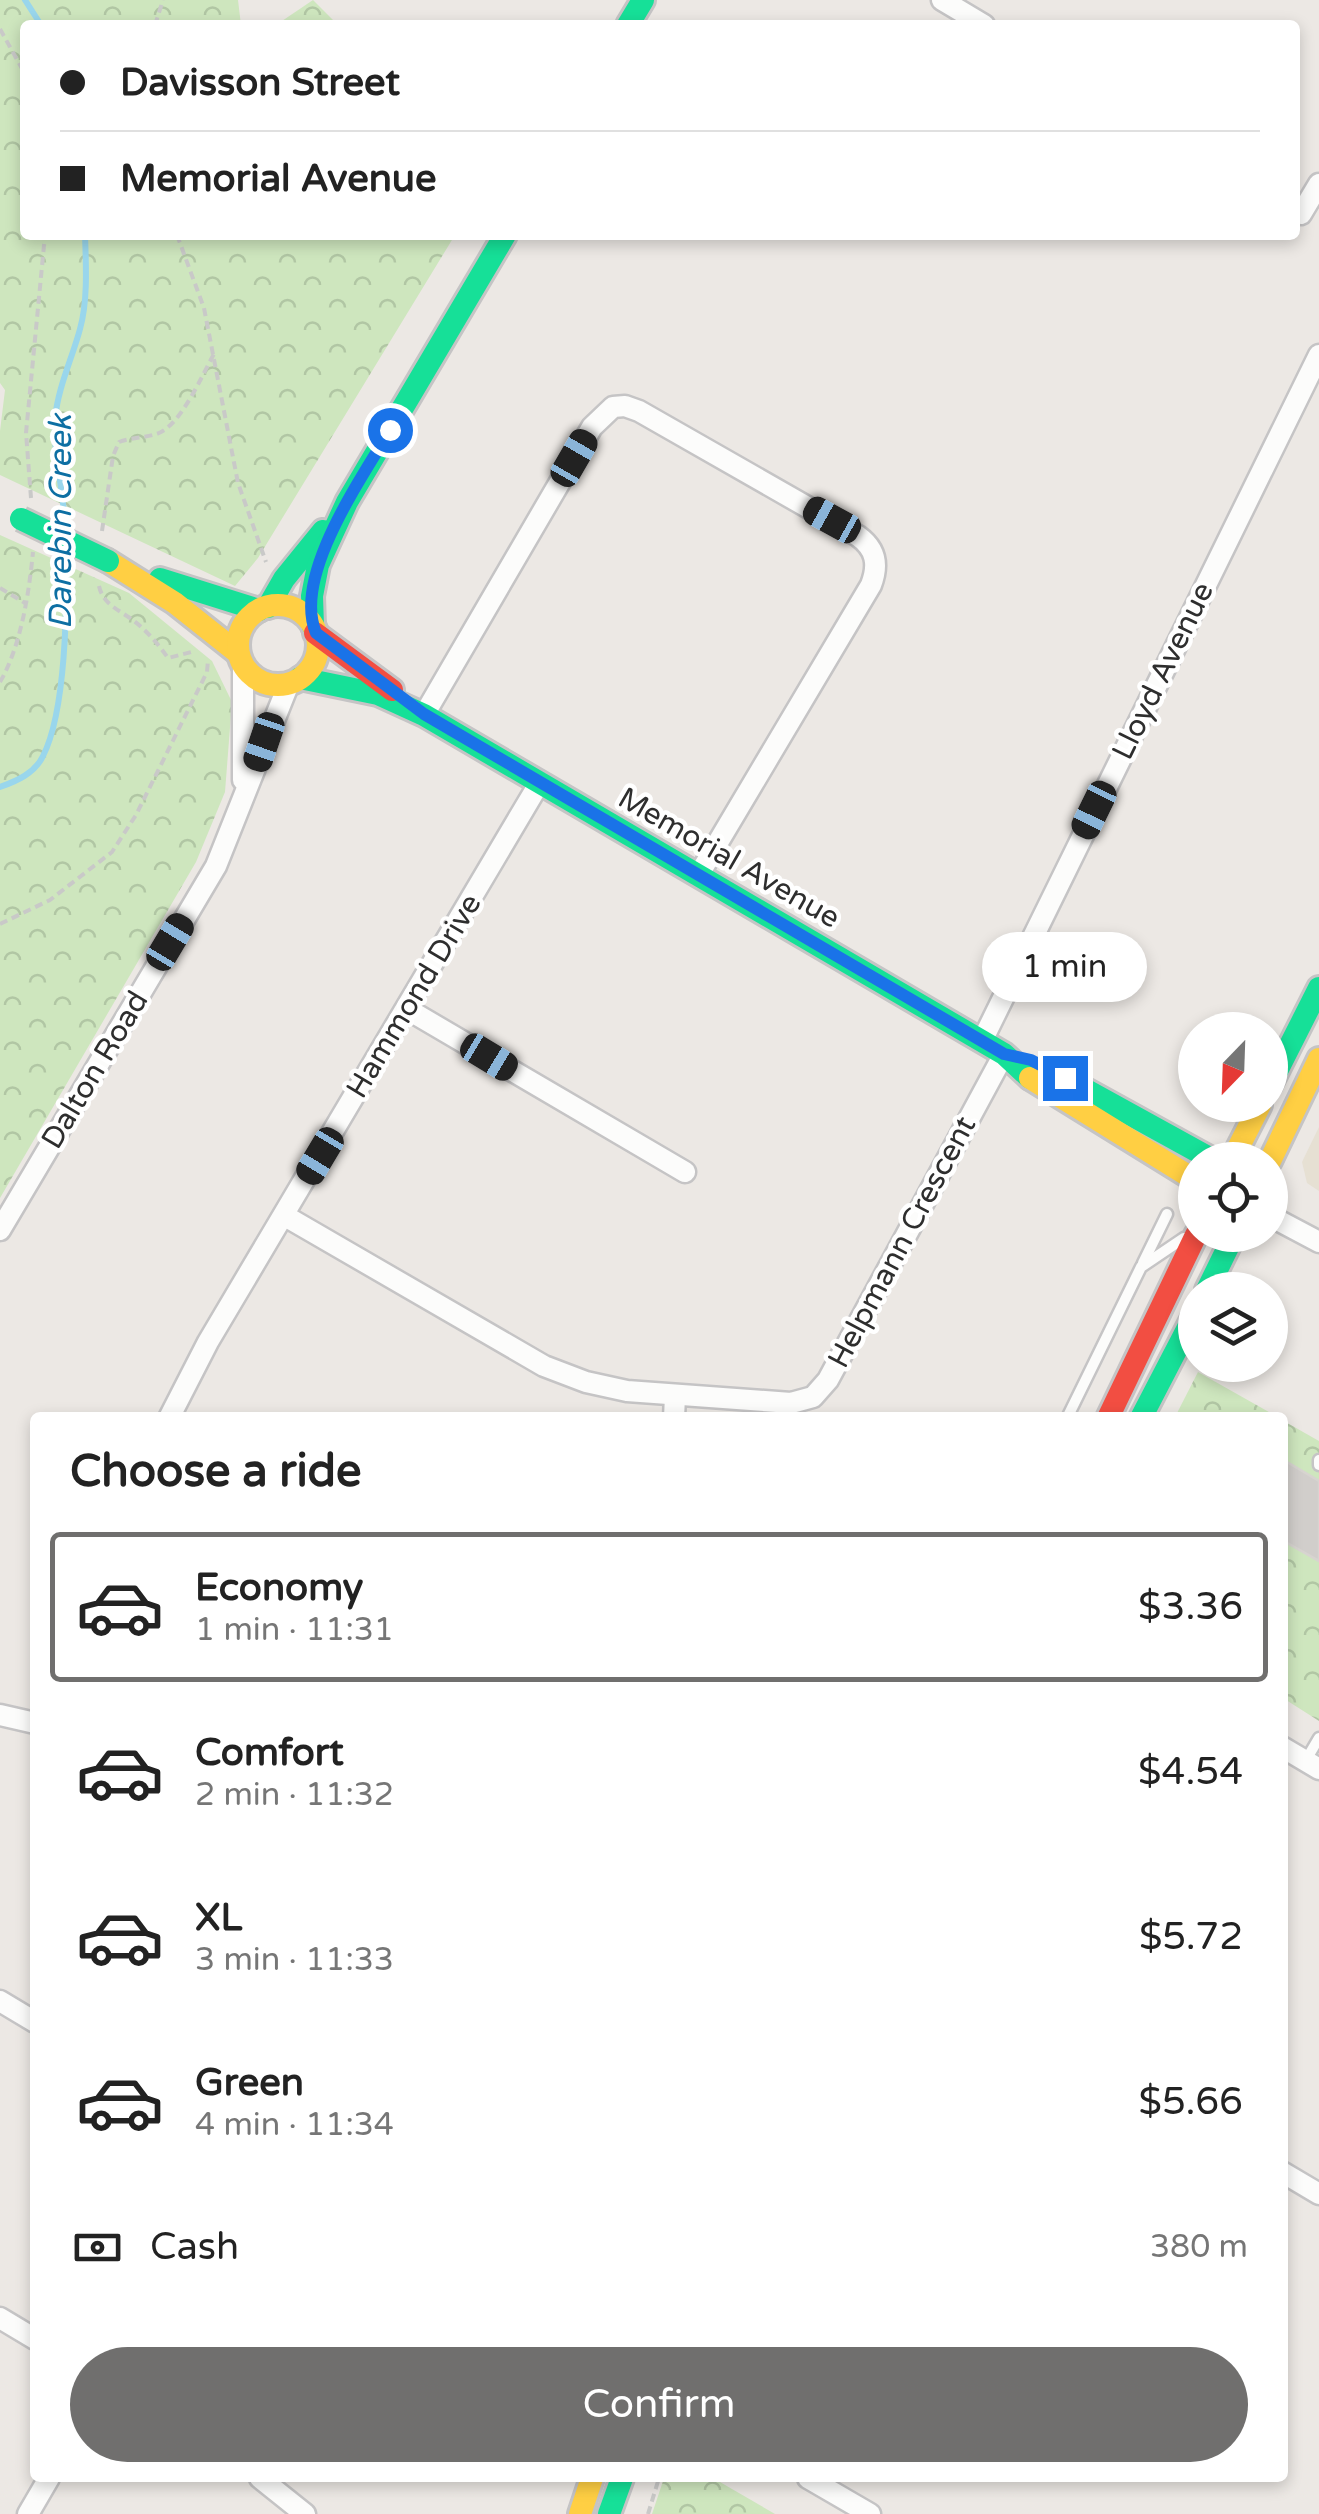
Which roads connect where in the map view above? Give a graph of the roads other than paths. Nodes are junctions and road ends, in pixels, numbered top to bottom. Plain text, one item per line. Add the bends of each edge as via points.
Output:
1 (942, 0) edge
2 (976, 20) edge
3 (1319, 184) edge
4 (1305, 216) edge
5 (502, 240) edge
6 (1319, 355) edge
7 (347, 502) junction
8 (0, 508) edge
9 (103, 561) junction
10 (263, 608) junction
11 (314, 629) junction
12 (241, 659) junction
13 (294, 681) junction
14 (424, 714) junction
15 (540, 782) junction
16 (243, 802) junction
17 (698, 876) junction
18 (1319, 988) edge
19 (407, 1009) junction
20 (982, 1041) junction
21 (1288, 1049) edge
22 (1004, 1054) junction
23 (1319, 1059) edge
24 (1182, 1142) edge
25 (1279, 1142) edge
26 (1178, 1170) edge
27 (685, 1172) dead end
28 (1167, 1214) dead end
29 (285, 1216) junction
30 (1288, 1226) edge
31 (0, 1230) edge
32 (1178, 1241) edge
33 (1319, 1242) edge
34 (1188, 1252) edge
35 (1141, 1267) junction
36 (1178, 1362) edge
37 (674, 1407) edge
38 (172, 1412) edge
39 (1071, 1412) edge
40 (1111, 1412) edge
41 (1145, 1412) edge
42 (0, 1715) edge
43 (30, 1722) edge
44 (1319, 1738) edge
45 (1288, 1751) edge
46 (1312, 1765) edge
47 (0, 2001) edge
48 (30, 2019) edge
49 (1288, 2176) edge
50 (1319, 2194) edge
51 (0, 2318) edge
52 (30, 2337) edge
53 (47, 2482) edge
54 (265, 2482) edge
55 (591, 2482) edge
56 (621, 2482) edge
57 (815, 2482) edge
58 (28, 2514) edge
59 (305, 2514) edge
60 (580, 2514) edge
61 (609, 2514) edge
62 (870, 2514) edge

1 - 2 street
3 - 4 street
5 - 7 main road
6 - 20 street, Lloyd Avenue
7 - 10 main road
7 - 11 main road via 318,565
8 - 9 main road, bridge via 27,513
9 - 10 main road
9 - 12 main road via 175,603
10 - 11 main road via 294,609
10 - 12 main road via 242,628
11 - 13 main road via 316,658
11 - 14 main road, Memorial Avenue
12 - 13 main road via 263,682
12 - 16 street, Dalton Road
13 - 14 main road, Memorial Avenue via 378,694
13 - 16 street, Dalton Road
14 - 15 main road, Memorial Avenue
14 - 17 street via 592,427 613,406 639,411 843,527 870,544 876,572
15 - 17 main road, Memorial Avenue
15 - 19 street, Hammond Drive
16 - 31 street, Dalton Road via 216,866
17 - 20 main road, Memorial Avenue
18 - 21 main road
19 - 27 street
19 - 29 street, Hammond Drive
20 - 22 main road, Memorial Avenue
22 - 24 main road, Memorial Avenue via 1031,1060
22 - 26 main road, Memorial Avenue via 1039,1085
22 - 37 street, Helpmann Crescent via 814,1397
23 - 25 main road
28 - 35 lane
29 - 37 street, Helpmann Crescent via 544,1366
29 - 38 street, Hammond Drive
30 - 33 street
32 - 35 lane
34 - 40 main road
35 - 39 lane
36 - 41 main road
42 - 43 street
44 - 46 lane
45 - 46 street
47 - 48 street
49 - 50 street
51 - 52 street
53 - 58 street
54 - 59 street
55 - 60 main road
56 - 61 main road
57 - 62 street

